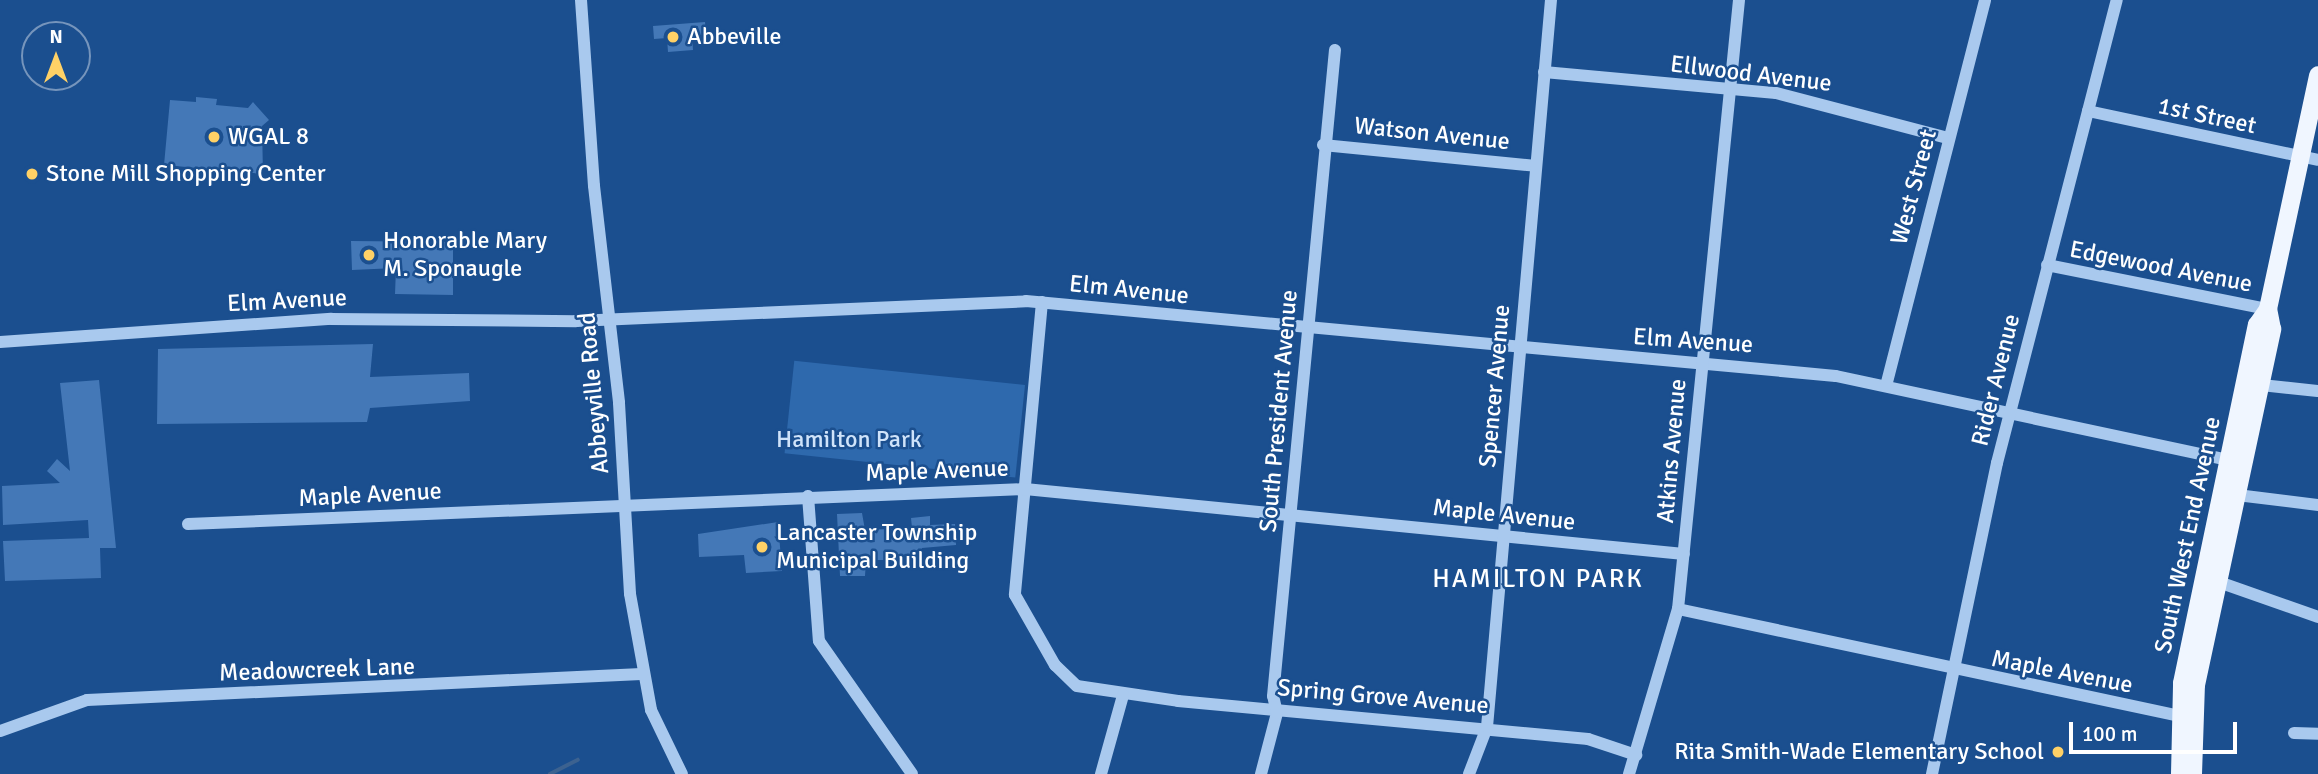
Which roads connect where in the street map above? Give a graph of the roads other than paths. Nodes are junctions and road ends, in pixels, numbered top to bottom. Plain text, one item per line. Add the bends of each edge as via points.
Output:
1 (582, 0) edge
2 (1550, 0) edge
3 (1738, 0) edge
4 (1985, 0) edge
5 (2117, 0) edge
6 (1335, 50) dead end
7 (1544, 72) junction
8 (2318, 75) edge
9 (1726, 89) junction
10 (2088, 111) junction
11 (1948, 138) junction
12 (1323, 145) junction
13 (2299, 158) junction
14 (2318, 160) edge
15 (1536, 166) junction
16 (2046, 265) junction
17 (1042, 302) junction
18 (2267, 309) junction
19 (609, 320) junction
20 (1306, 329) junction
21 (0, 342) edge
22 (1519, 349) junction
23 (1701, 364) junction
24 (2253, 384) junction
25 (1886, 386) junction
26 (2318, 391) edge
27 (2009, 412) junction
28 (2236, 462) junction
29 (1025, 489) junction
30 (2237, 495) junction
31 (808, 496) junction
32 (625, 504) junction
33 (2318, 505) edge
34 (1291, 513) junction
35 (188, 524) dead end
36 (1503, 536) junction
37 (1684, 555) junction
38 (2211, 580) junction
39 (1678, 609) junction
40 (2318, 618) edge
41 (1953, 671) junction
42 (642, 674) junction
43 (1123, 695) junction
44 (1276, 709) junction
45 (2186, 717) junction
46 (1486, 727) junction
47 (0, 731) edge
48 (2294, 733) dead end
49 (2318, 734) edge
50 (1636, 755) junction
51 (681, 774) edge
52 (912, 774) edge
53 (1101, 774) edge
54 (1261, 774) edge
55 (1469, 774) edge
56 (1629, 774) edge
57 (1932, 774) edge
58 (2180, 774) edge
59 (2193, 774) edge

1 - 19 street, Abbeyville Road
2 - 7 street, Spencer Avenue
3 - 9 street, Atkins Avenue
4 - 11 street, West Street
5 - 10 street, Rider Avenue
6 - 12 street, South President Avenue
7 - 9 street, Ellwood Avenue
7 - 15 street, Spencer Avenue
8 - 13 main road, South West End Avenue
9 - 11 street, Ellwood Avenue via 1819,101
9 - 23 street, Atkins Avenue
10 - 13 street, 1st Street
10 - 16 street, Rider Avenue
11 - 25 street, West Street
12 - 15 street, Watson Avenue
12 - 20 street, South President Avenue
13 - 14 street, 1st Street
13 - 18 main road, South West End Avenue
15 - 22 street, Spencer Avenue
16 - 18 street, Edgewood Avenue
16 - 27 street, Rider Avenue
17 - 19 street, Elm Avenue
17 - 20 street, Elm Avenue
17 - 29 street, Spring Grove Avenue
18 - 24 main road, South West End Avenue via 2272,328
19 - 21 street, Elm Avenue via 331,319
19 - 32 street, Abbeyville Road
20 - 22 street, Elm Avenue
20 - 34 street, South President Avenue
22 - 23 street, Elm Avenue
22 - 36 street, Spencer Avenue
23 - 25 street, Elm Avenue via 1771,368
23 - 37 street, Atkins Avenue
24 - 26 street
24 - 28 main road, South West End Avenue
25 - 27 street, Elm Avenue
27 - 28 street, Elm Avenue
27 - 41 street, Rider Avenue
28 - 30 main road, South West End Avenue
28 - 38 main road, South West End Avenue
29 - 31 street, Maple Avenue
29 - 34 street, Maple Avenue
29 - 43 street, Spring Grove Avenue via 1017,604 1070,680 1085,690
30 - 33 street
30 - 38 main road, South West End Avenue
31 - 32 street, Maple Avenue
31 - 52 street via 819,641
32 - 35 street, Maple Avenue
32 - 42 street, Abbeyville Road
34 - 36 street, Maple Avenue
34 - 44 street, South President Avenue
36 - 37 street, Maple Avenue
36 - 46 street, Spencer Avenue
37 - 39 street, Atkins Avenue
38 - 40 street
38 - 45 main road, South West End Avenue
39 - 41 street, Maple Avenue
39 - 50 street, Atkins Avenue
41 - 45 street, Maple Avenue
41 - 57 street, Rider Avenue
42 - 47 street, Meadowcreek Lane via 87,700
42 - 51 street, Abbeyville Road via 663,739
43 - 44 street, Spring Grove Avenue
43 - 53 street
44 - 46 street, Spring Grove Avenue
44 - 54 street, South President Avenue
45 - 58 main road, South West End Avenue
45 - 59 main road, South West End Avenue
46 - 50 street, Spring Grove Avenue via 1602,741
46 - 55 street, Spencer Avenue
48 - 49 street
50 - 56 street, Atkins Avenue

